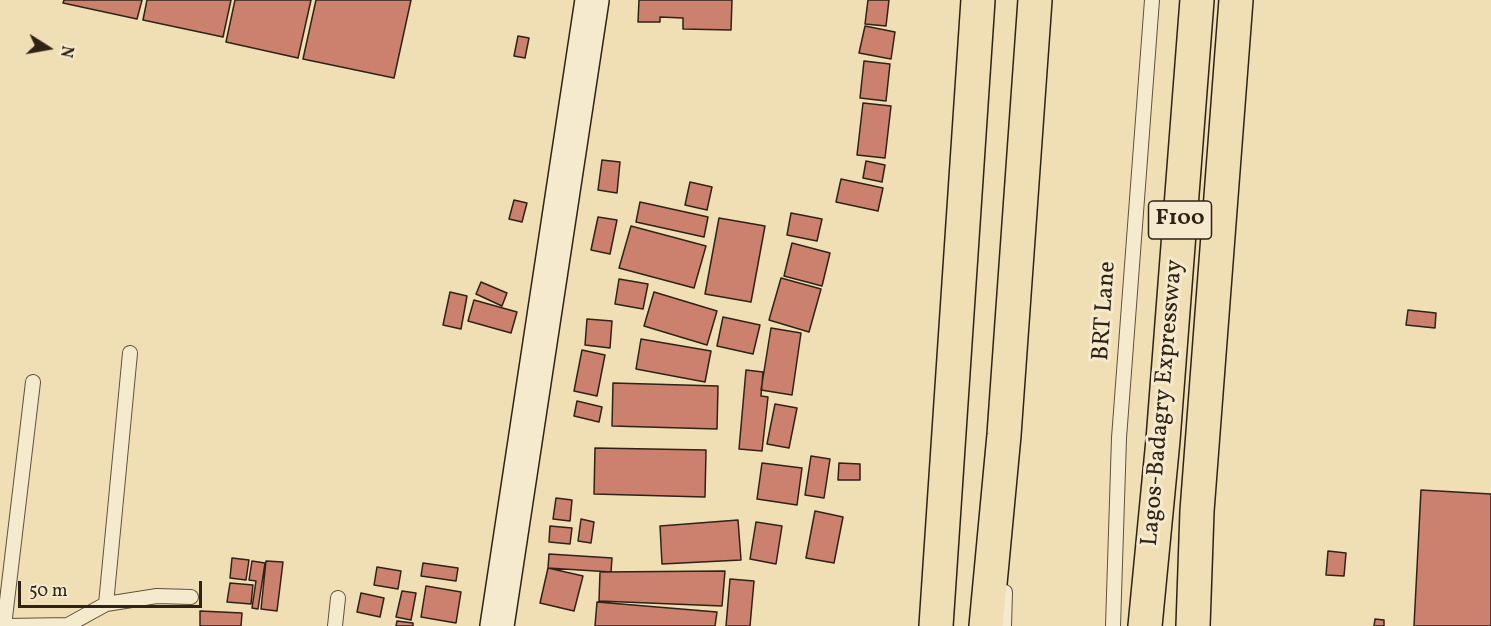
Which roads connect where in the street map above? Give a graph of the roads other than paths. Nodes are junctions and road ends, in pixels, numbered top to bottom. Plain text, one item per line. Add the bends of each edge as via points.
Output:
1 (592, 0) edge
2 (607, 0) edge
3 (978, 0) edge
4 (1037, 0) edge
5 (1152, 0) edge
6 (1197, 0) edge
7 (1236, 0) edge
8 (130, 353) dead end
9 (33, 382) dead end
10 (191, 597) dead end
11 (338, 598) dead end
12 (106, 604) junction
13 (5, 626) edge
14 (335, 626) edge
15 (497, 626) edge
16 (511, 626) edge
17 (936, 626) edge
18 (986, 626) edge
19 (1004, 626) edge
20 (1113, 626) edge
21 (1145, 626) edge
22 (1194, 626) edge

1 - 15 main road
2 - 16 main road
3 - 17 main road
4 - 18 main road
4 - 19 lane via 1009,439
5 - 20 lane, BRT Lane via 1119,438
6 - 21 main road, Lagos-Badagry Expressway / F100
7 - 22 main road, Lagos-Badagry Expressway via 1197,511
8 - 12 lane
9 - 13 lane
10 - 12 lane via 158,596
11 - 14 lane
12 - 13 lane via 68,625

